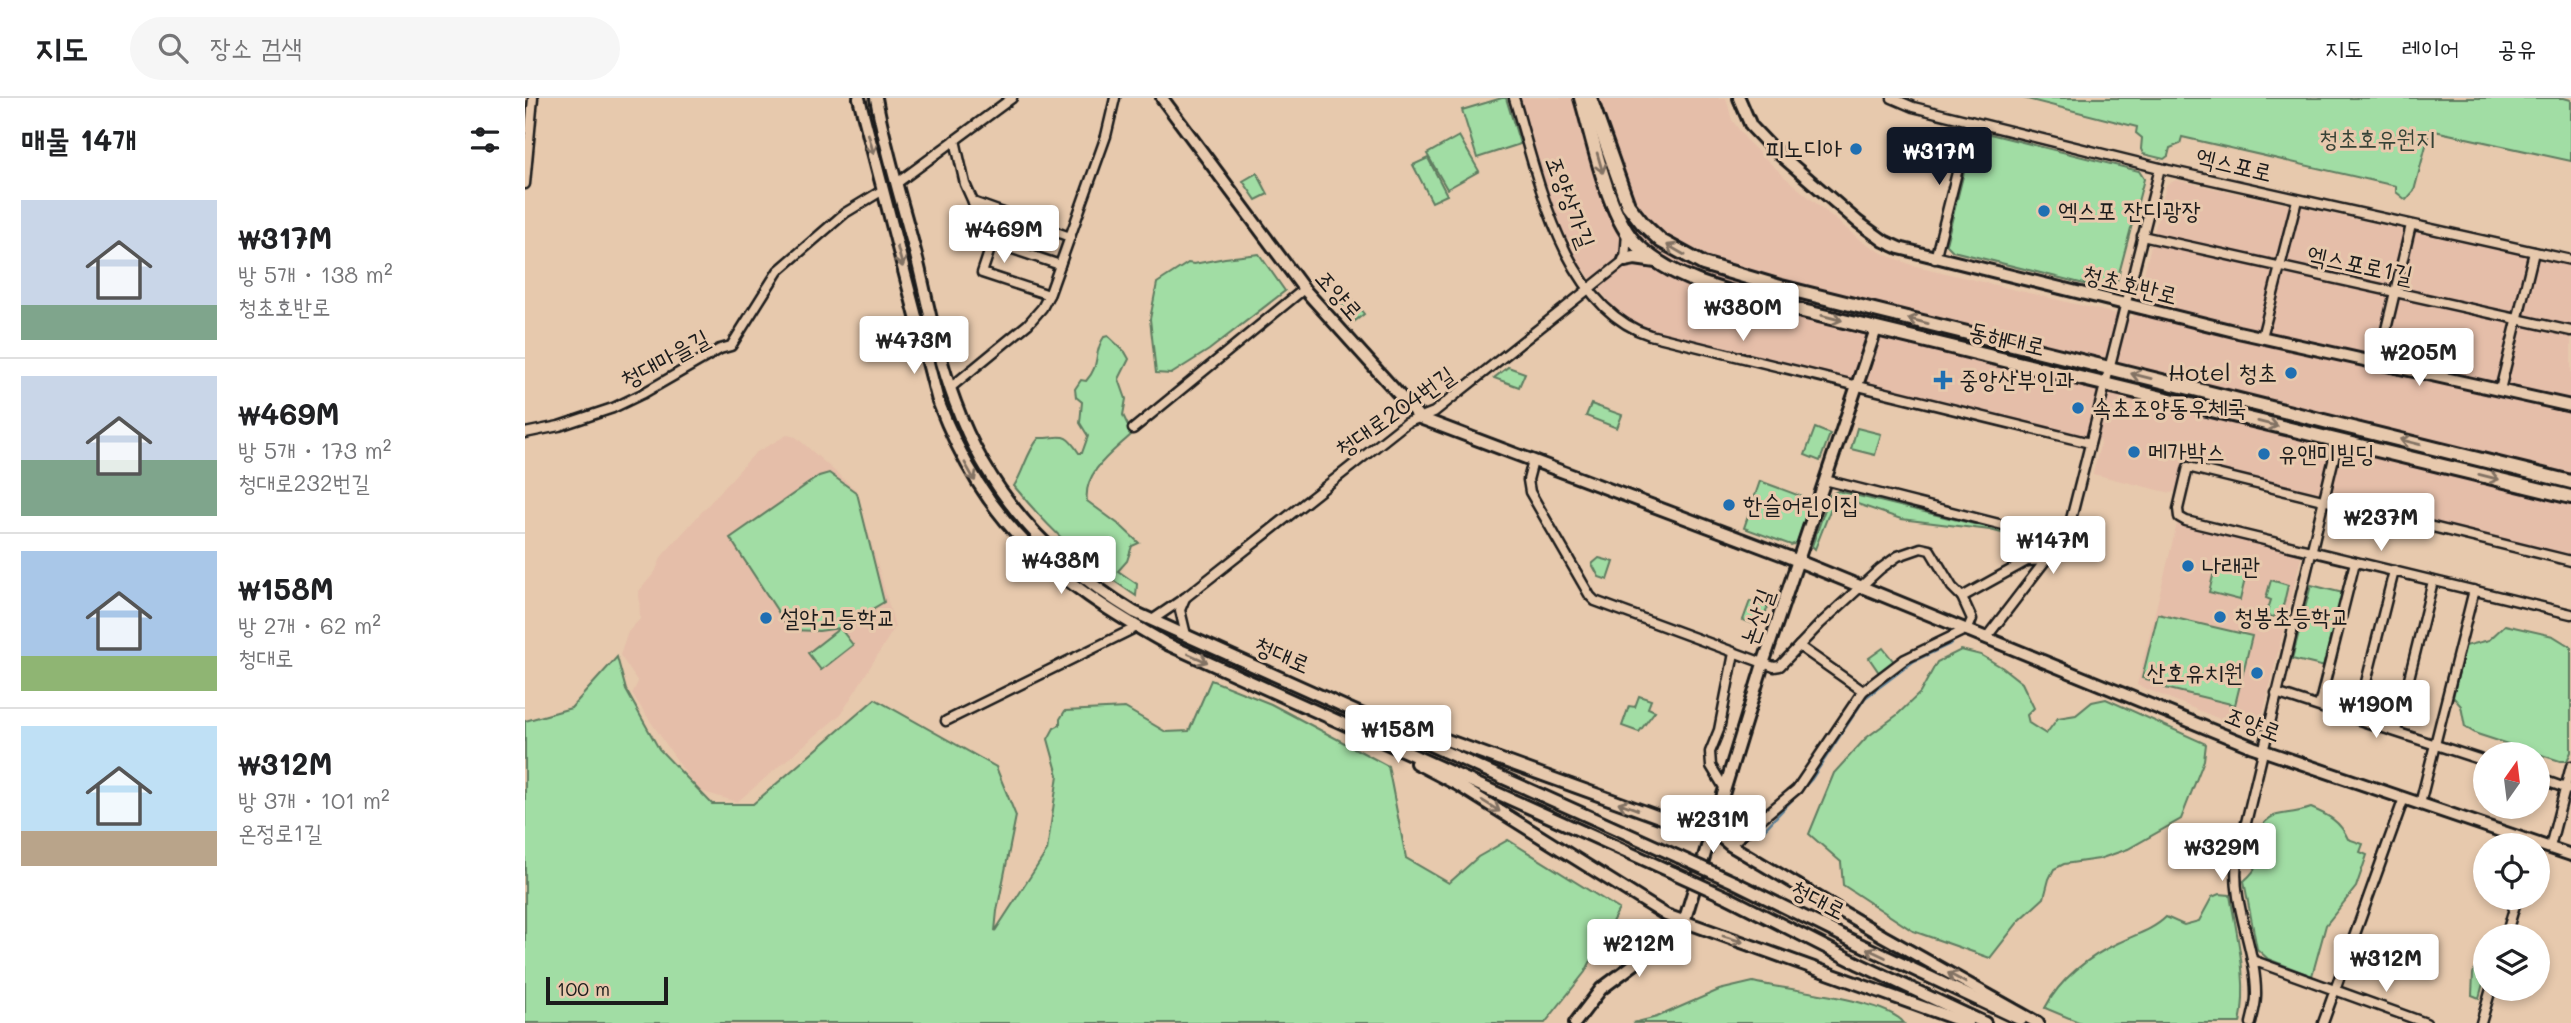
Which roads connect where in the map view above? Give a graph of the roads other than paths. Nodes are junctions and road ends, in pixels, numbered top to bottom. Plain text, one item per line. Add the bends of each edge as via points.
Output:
1 (533, 98) edge
2 (859, 98) edge
3 (876, 98) edge
4 (1011, 98) edge
5 (1115, 98) edge
6 (1162, 98) edge
7 (1514, 98) edge
8 (1581, 98) edge
9 (1590, 98) edge
10 (1739, 98) edge
11 (1892, 98) edge
12 (1970, 121) junction
13 (955, 140) junction
14 (2160, 168) junction
15 (897, 183) junction
16 (525, 184) edge
17 (883, 190) junction
18 (2297, 200) junction
19 (974, 202) junction
20 (1002, 213) junction
21 (2411, 225) junction
22 (1627, 231) junction
23 (2142, 236) junction
24 (1070, 237) junction
25 (968, 239) dead end
26 (992, 242) junction
27 (2534, 251) junction
28 (1935, 259) junction
29 (1625, 260) junction
30 (2571, 260) edge
31 (1660, 262) junction
32 (1060, 265) junction
33 (2279, 267) junction
34 (1304, 289) junction
35 (1589, 289) junction
36 (2395, 292) junction
37 (1048, 295) junction
38 (2124, 305) junction
39 (2518, 319) junction
40 (1876, 329) junction
41 (2571, 331) edge
42 (2262, 337) junction
43 (2378, 363) junction
44 (2108, 368) junction
45 (2104, 384) junction
46 (1857, 387) junction
47 (950, 388) junction
48 (2500, 390) junction
49 (2571, 406) edge
50 (1420, 418) junction
51 (1133, 429) dead end
52 (525, 433) edge
53 (2338, 441) junction
54 (2090, 443) junction
55 (1533, 461) junction
56 (1825, 481) junction
57 (2571, 482) edge
58 (2571, 497) edge
59 (2323, 500) junction
60 (1023, 521) junction
61 (1012, 529) junction
62 (2062, 540) junction
63 (2311, 551) junction
64 (2047, 560) junction
65 (2571, 561) edge
66 (1799, 562) junction
67 (2355, 562) junction
68 (2394, 571) junction
69 (2433, 580) junction
70 (1862, 587) junction
71 (2474, 590) junction
72 (1186, 597) junction
73 (1962, 597) junction
74 (2571, 614) edge
75 (1152, 620) junction
76 (1137, 627) junction
77 (1966, 630) junction
78 (1186, 635) junction
79 (1986, 638) junction
80 (1799, 646) junction
81 (1734, 653) junction
82 (1763, 664) junction
83 (1863, 691) junction
84 (2276, 693) junction
85 (1329, 698) junction
86 (2319, 706) junction
87 (1324, 715) junction
88 (2357, 718) junction
89 (946, 721) dead end
90 (2396, 731) junction
91 (2436, 744) junction
92 (2262, 751) junction
93 (2473, 757) edge
94 (2571, 766) edge
95 (2550, 783) edge
96 (1725, 789) junction
97 (2568, 789) edge
98 (2404, 799) junction
99 (2420, 804) junction
100 (1712, 830) junction
101 (2502, 833) edge
102 (1730, 845) junction
103 (2550, 847) joint
104 (2571, 855) edge
105 (1684, 922) junction
106 (2252, 960) junction
107 (2335, 988) junction
108 (2487, 1001) edge
109 (1575, 1023) edge
110 (1967, 1023) edge
111 (1985, 1023) edge
112 (2027, 1023) edge
113 (2038, 1023) edge
114 (2251, 1023) edge
115 (2323, 1023) edge
116 (2426, 1023) edge
117 (2481, 1023) edge

1 - 16 street
2 -> 17 street, 청대로
3 - 15 street, 청대로
4 - 13 street
5 - 24 street via 1107,136
6 - 34 street, 조양로
7 - 35 street, 조양상가길 via 1556,234
8 -> 22 main road, 동해대로 via 1611,199
44 -> 9 main road, 동해대로 via 1777,286 1679,253 1650,231 1628,205
10 - 28 street, 청초호반로 via 1760,136 1858,222 1884,241
11 - 12 street, 엑스포로
12 - 14 street, 엑스포로
12 - 28 street
13 - 15 street
13 - 19 street
14 - 18 street, 엑스포로
14 - 23 street
15 - 17 street
15 - 47 street, 청대로
17 - 52 street, 청대마을길 via 845,213 778,271 731,346 613,408
17 -> 61 street, 청대로 via 938,401 973,477
18 - 21 street, 엑스포로
18 - 33 street
19 - 20 street
19 - 25 street
20 - 24 street
20 - 26 street
21 - 27 street, 엑스포로
21 - 36 street
22 - 29 street
22 - 31 main road, 동해대로 via 1637,246
23 - 33 street, 엑스포로1길
23 - 38 street
24 - 32 street
26 - 32 street
26 - 37 street via 982,273
27 - 30 street, 엑스포로
27 - 39 street
28 - 38 street, 청초호반로
29 - 31 main road
29 - 35 street, 청대로204번길
31 -> 40 main road, 동해대로 via 1712,287
32 - 37 street
33 - 36 street, 엑스포로1길
33 - 42 street
34 - 50 street, 조양로
34 - 51 street
35 - 46 street, 조양상가길 via 1611,315 1638,331
35 - 50 street, 청대로204번길
36 - 39 street, 엑스포로1길
36 - 43 street
37 - 47 street via 1028,324
38 - 42 street, 청초호반로
38 - 44 street
39 - 41 street, 엑스포로1길
39 - 48 street
40 - 45 main road, 동해대로
40 - 46 street, 논산길
42 - 43 street, 청초호반로
43 - 48 street, 청초호반로
44 - 45 street
57 -> 44 main road, 동해대로
45 -> 53 main road, 동해대로
45 - 54 street
46 - 54 street, 조양상가길
46 - 56 street, 논산길
47 - 60 street, 청대로 via 980,458
48 - 49 street, 청초호반로
50 - 55 street, 조양로
50 - 72 street, 청대로204번길 via 1406,423
53 -> 58 main road, 동해대로
53 - 59 street
54 - 62 street
55 - 66 street, 조양로
55 - 81 street via 1530,492 1592,599
56 - 62 street
56 - 66 street, 논산길
59 - 63 street
59 - 63 street via 2188,467 2178,509 2179,517 2186,521
59 - 65 street
60 - 61 street
60 - 75 street, 청대로 via 1077,574
61 - 76 street, 청대로 via 1061,576
62 - 64 street
63 - 67 street
63 - 84 street
64 - 73 street via 2027,561
64 - 79 street
66 - 70 street, 조양로
66 - 82 street, 논산길
67 - 68 street
67 - 86 street
68 - 69 street
68 - 88 street
69 - 71 street
69 - 90 street
70 - 73 street via 1898,556 1921,548 1930,550
70 - 77 street, 조양로
70 - 80 street
71 - 74 street
71 - 91 street
72 - 75 street, 청대로204번길
72 - 78 street via 1181,610
73 - 77 street via 1972,619
75 - 76 street
75 - 78 street, 청대로
76 -> 87 street, 청대로
76 - 89 street
77 - 79 street, 조양로
77 - 83 street via 1905,659
78 - 85 street, 청대로
79 - 92 street, 조양로
80 - 82 street via 1778,667
80 - 83 street
81 - 82 street
81 - 96 street via 1719,730 1710,752 1711,766
82 - 96 street, 논산길
83 - 102 street via 1797,789
84 - 86 street
84 - 92 street
100 -> 85 street via 1673,822
112 -> 85 street, 청대로, bridge via 1734,882
86 - 88 street
87 -> 105 street via 1455,784
87 - 111 street, 청대로, bridge via 1728,898
88 - 90 street
90 - 91 street
91 - 93 street
91 - 99 street
92 - 98 street, 조양로
92 - 106 street via 2236,867
94 - 97 street
95 - 97 street
96 - 100 street, 논산길
97 - 103 street
98 - 99 street, 조양로
98 - 107 street
99 - 101 street, 조양로
100 - 102 street
100 - 105 street, 논산길
113 -> 102 street
103 - 104 street, 조양로
105 - 109 street via 1601,989
105 -> 110 street
106 - 107 street
106 - 114 street via 2256,993
107 - 115 street
107 - 116 street
108 - 117 street

